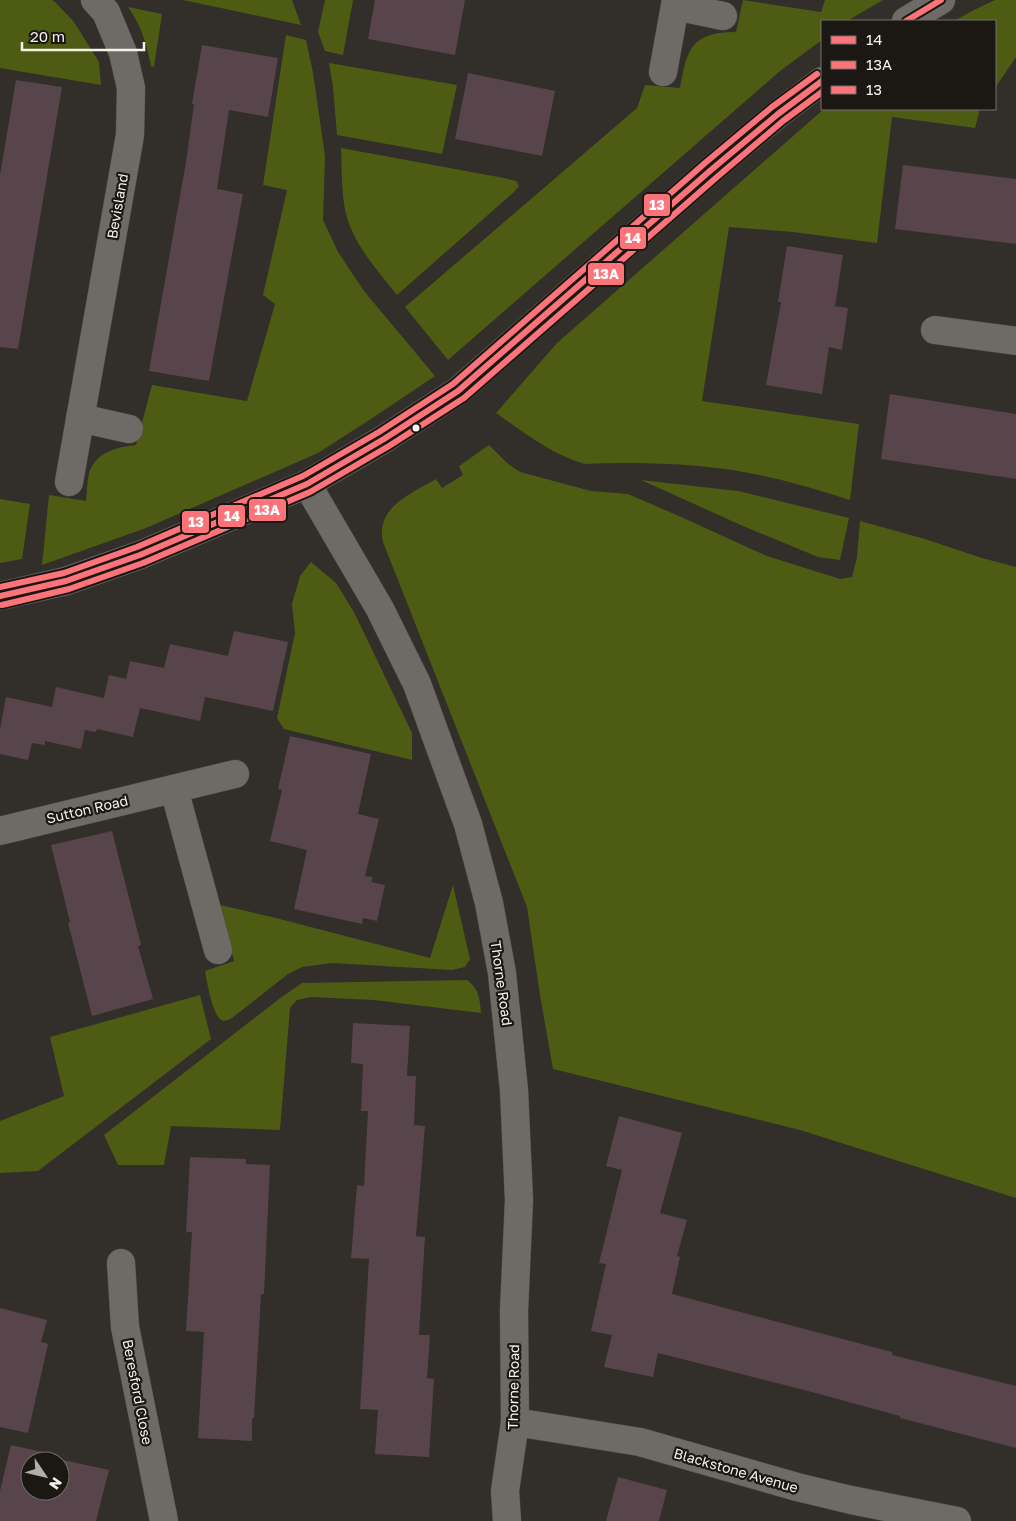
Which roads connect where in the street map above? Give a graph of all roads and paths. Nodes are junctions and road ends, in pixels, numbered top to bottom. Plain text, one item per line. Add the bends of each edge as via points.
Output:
1 (95, 0) edge
2 (941, 0) edge
3 (675, 3) edge
4 (723, 16) dead end
5 (908, 20) edge
6 (663, 72) dead end
7 (821, 82) edge
8 (935, 330) dead end
9 (1016, 341) edge
10 (80, 418) junction
11 (130, 429) dead end
12 (69, 482) dead end
13 (308, 484) junction
14 (0, 596) edge
15 (234, 774) dead end
16 (174, 789) junction
17 (0, 831) edge
18 (218, 950) dead end
19 (121, 1263) dead end
20 (515, 1422) junction
21 (164, 1521) edge
22 (507, 1521) edge
23 (957, 1521) edge

1 - 10 street, Bevisland via 106,12 123,53 131,88 130,135
2 - 5 street
3 - 4 street
3 - 6 street
7 - 13 street via 711,170 458,391
8 - 9 street
10 - 11 street
10 - 12 street, Bevisland
13 - 14 street via 140,555 66,581
13 - 20 street, Thorne Road via 380,609 417,684 468,824 489,903 502,973 514,1090 519,1200 514,1311
15 - 16 street, Sutton Road
16 - 17 street, Sutton Road
16 - 18 street
19 - 21 street, Beresford Close via 125,1326
20 - 22 street, Thorne Road via 505,1491
20 - 23 street, Blackstone Avenue via 640,1442 797,1487

